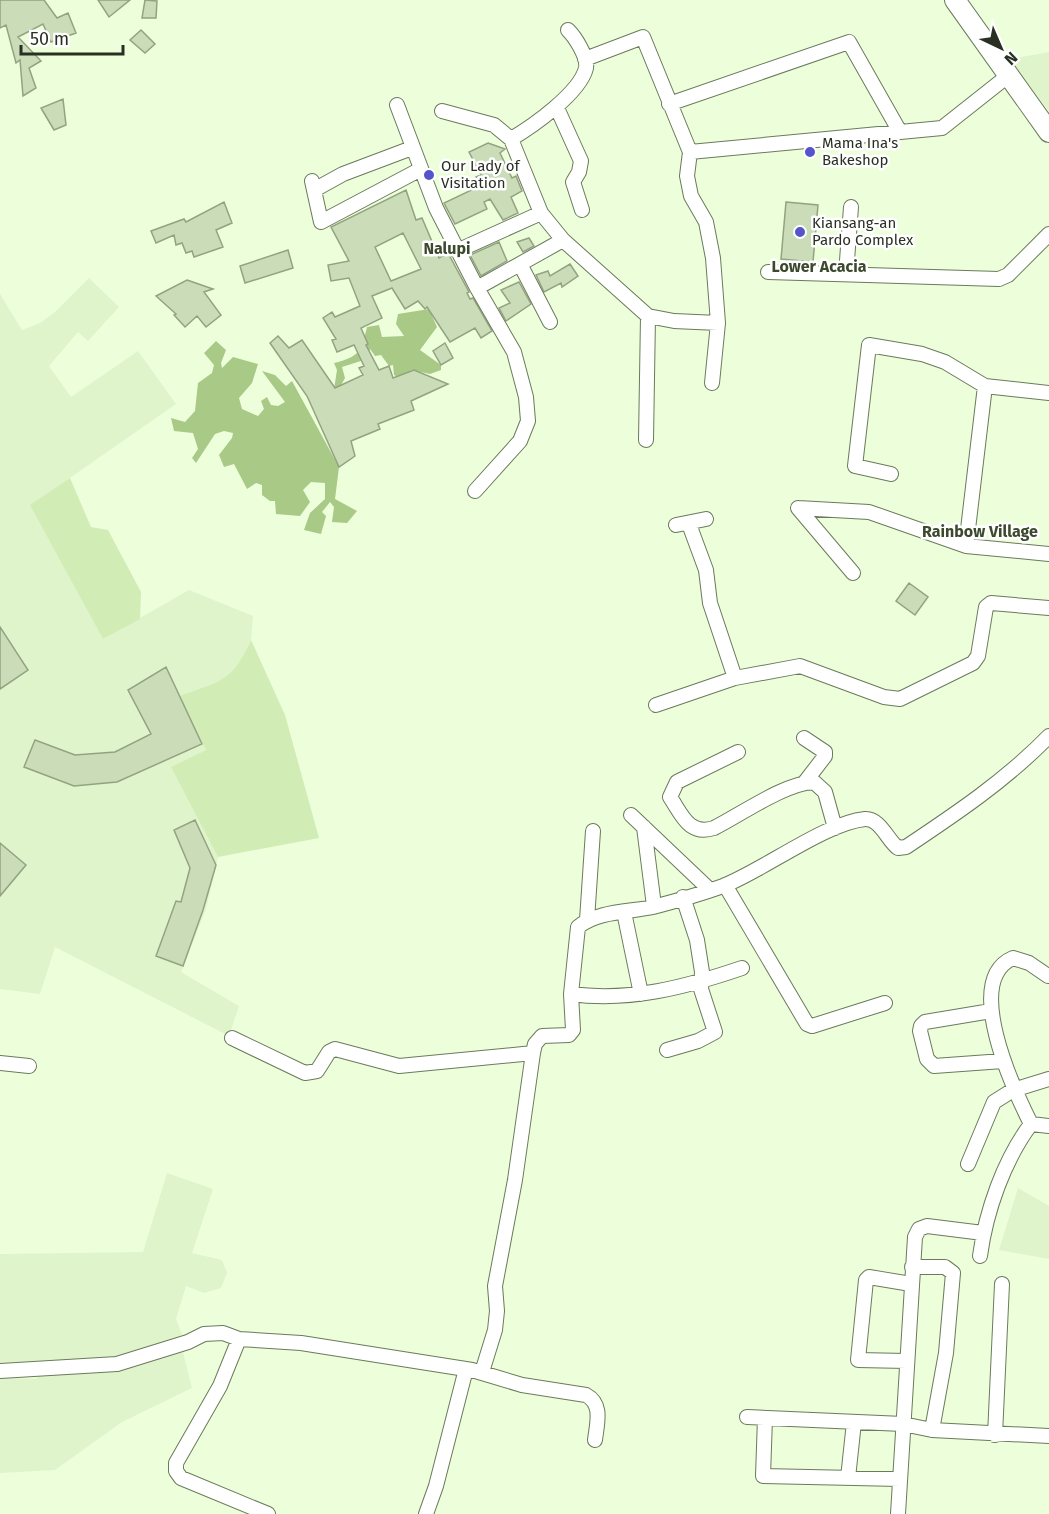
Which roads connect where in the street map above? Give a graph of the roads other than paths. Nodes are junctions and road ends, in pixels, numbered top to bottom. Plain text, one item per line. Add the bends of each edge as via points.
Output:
1 (955, 0) edge
2 (568, 30) dead end
3 (585, 59) junction
4 (1009, 75) junction
5 (669, 104) junction
6 (397, 105) dead end
7 (557, 108) junction
8 (442, 111) dead end
9 (900, 132) junction
10 (1049, 132) edge
11 (511, 140) junction
12 (412, 148) junction
13 (690, 152) junction
14 (421, 169) junction
15 (851, 207) dead end
16 (582, 210) dead end
17 (542, 213) junction
18 (1049, 234) edge
19 (563, 240) junction
20 (457, 251) junction
21 (520, 264) junction
22 (768, 272) dead end
23 (846, 274) junction
24 (477, 288) junction
25 (648, 316) junction
26 (550, 322) dead end
27 (718, 323) junction
28 (712, 383) dead end
29 (985, 386) junction
30 (1049, 393) edge
31 (646, 440) dead end
32 (891, 474) dead end
33 (476, 491) dead end
34 (706, 519) dead end
35 (966, 546) junction
36 (1049, 554) edge
37 (853, 573) dead end
38 (1049, 608) edge
39 (735, 678) junction
40 (656, 705) dead end
41 (1049, 736) edge
42 (804, 738) dead end
43 (738, 752) dead end
44 (805, 782) junction
45 (631, 815) dead end
46 (644, 827) junction
47 (836, 828) junction
48 (593, 831) dead end
49 (725, 885) junction
50 (710, 890) junction
51 (683, 897) junction
52 (654, 906) junction
53 (624, 912) junction
54 (587, 920) junction
55 (742, 968) dead end
56 (1048, 976) edge
57 (701, 982) junction
58 (571, 994) junction
59 (641, 994) junction
60 (885, 1003) dead end
61 (992, 1011) junction
62 (232, 1038) dead end
63 (667, 1050) dead end
64 (533, 1053) junction
65 (1003, 1061) junction
66 (0, 1063) edge
67 (28, 1066) dead end
68 (1049, 1079) edge
69 (1013, 1090) junction
70 (1031, 1124) junction
71 (1049, 1126) edge
72 (968, 1164) dead end
73 (983, 1233) junction
74 (980, 1256) dead end
75 (912, 1267) junction
76 (911, 1284) junction
77 (1002, 1284) dead end
78 (239, 1339) junction
79 (907, 1361) junction
80 (466, 1369) junction
81 (0, 1371) edge
82 (482, 1372) junction
83 (747, 1417) dead end
84 (765, 1418) junction
85 (854, 1422) junction
86 (903, 1424) junction
87 (932, 1430) junction
88 (995, 1435) junction
89 (1049, 1436) edge
90 (596, 1440) dead end
91 (848, 1478) junction
92 (900, 1479) junction
93 (268, 1514) edge
94 (426, 1514) edge
95 (898, 1514) edge

1 - 4 street
2 - 3 street
3 - 5 street via 643,37
3 - 7 street via 583,73
4 - 9 street via 942,128
4 - 10 street
5 - 9 street via 849,42
5 - 13 street
6 - 12 street
7 - 11 street
7 - 16 street via 580,156 581,166 573,182
8 - 11 street via 494,125
9 - 13 street
11 - 17 street
12 - 14 street
12 - 14 street via 313,185 321,222
13 - 27 street via 687,176 691,196 706,222
14 - 20 street
15 - 23 street
17 - 19 street
17 - 20 street
18 - 23 street via 1008,275 999,279
19 - 21 street
19 - 25 street
20 - 24 street
21 - 24 street
21 - 26 street
22 - 23 street
24 - 33 street via 514,352 528,421 520,441
25 - 27 street
25 - 31 street
27 - 28 street
29 - 30 street
29 - 32 street via 945,362 869,345 855,466
29 - 35 street
34 - 39 street via 682,524 706,570 710,603
35 - 36 street
35 - 37 street via 868,512 798,508
38 - 39 street via 991,603 986,607 978,656 973,663 900,699 884,698 800,666
39 - 40 street
41 - 47 street via 1026,760 973,802 906,847 891,844 872,820
42 - 44 street via 825,752
43 - 44 street via 673,788 670,797 691,828 702,832 714,828
44 - 47 street via 814,782 825,792
45 - 46 street
46 - 50 street
46 - 52 street
47 - 49 street
48 - 54 street
49 - 50 street
49 - 60 street via 807,1024 812,1026
50 - 51 street
51 - 52 street
51 - 57 street via 701,960
52 - 53 street
53 - 54 street
53 - 59 street
54 - 58 street via 578,927
55 - 57 street
56 - 61 street via 1029,963 1013,958 1006,961 991,986
57 - 59 street
57 - 63 street via 715,1032
58 - 59 street
58 - 64 street via 573,1030 569,1035 542,1036
61 - 65 street
61 - 65 street via 925,1022 920,1031 927,1059 934,1066
62 - 64 street via 305,1073 318,1071 335,1049 399,1066
64 - 82 street via 495,1286 495,1330
65 - 69 street
66 - 67 street
68 - 69 street
69 - 70 street
69 - 72 street via 994,1102
70 - 71 street
70 - 73 street via 1018,1140
73 - 74 street
73 - 75 street via 927,1226 919,1229
75 - 76 street
75 - 87 street via 945,1267 953,1274 946,1353
76 - 79 street
76 - 79 street via 869,1277 866,1280 858,1359
77 - 88 street
78 - 80 street via 301,1343
78 - 81 street via 223,1333 204,1334 117,1364
78 - 93 street via 220,1386 176,1463 176,1471 181,1478
79 - 86 street
80 - 82 street
80 - 94 street
82 - 90 street via 522,1385 594,1399 598,1407
83 - 84 street
84 - 85 street
84 - 91 street via 763,1476
85 - 86 street
85 - 91 street
86 - 87 street
86 - 92 street
87 - 88 street
88 - 89 street
91 - 92 street
92 - 95 street

